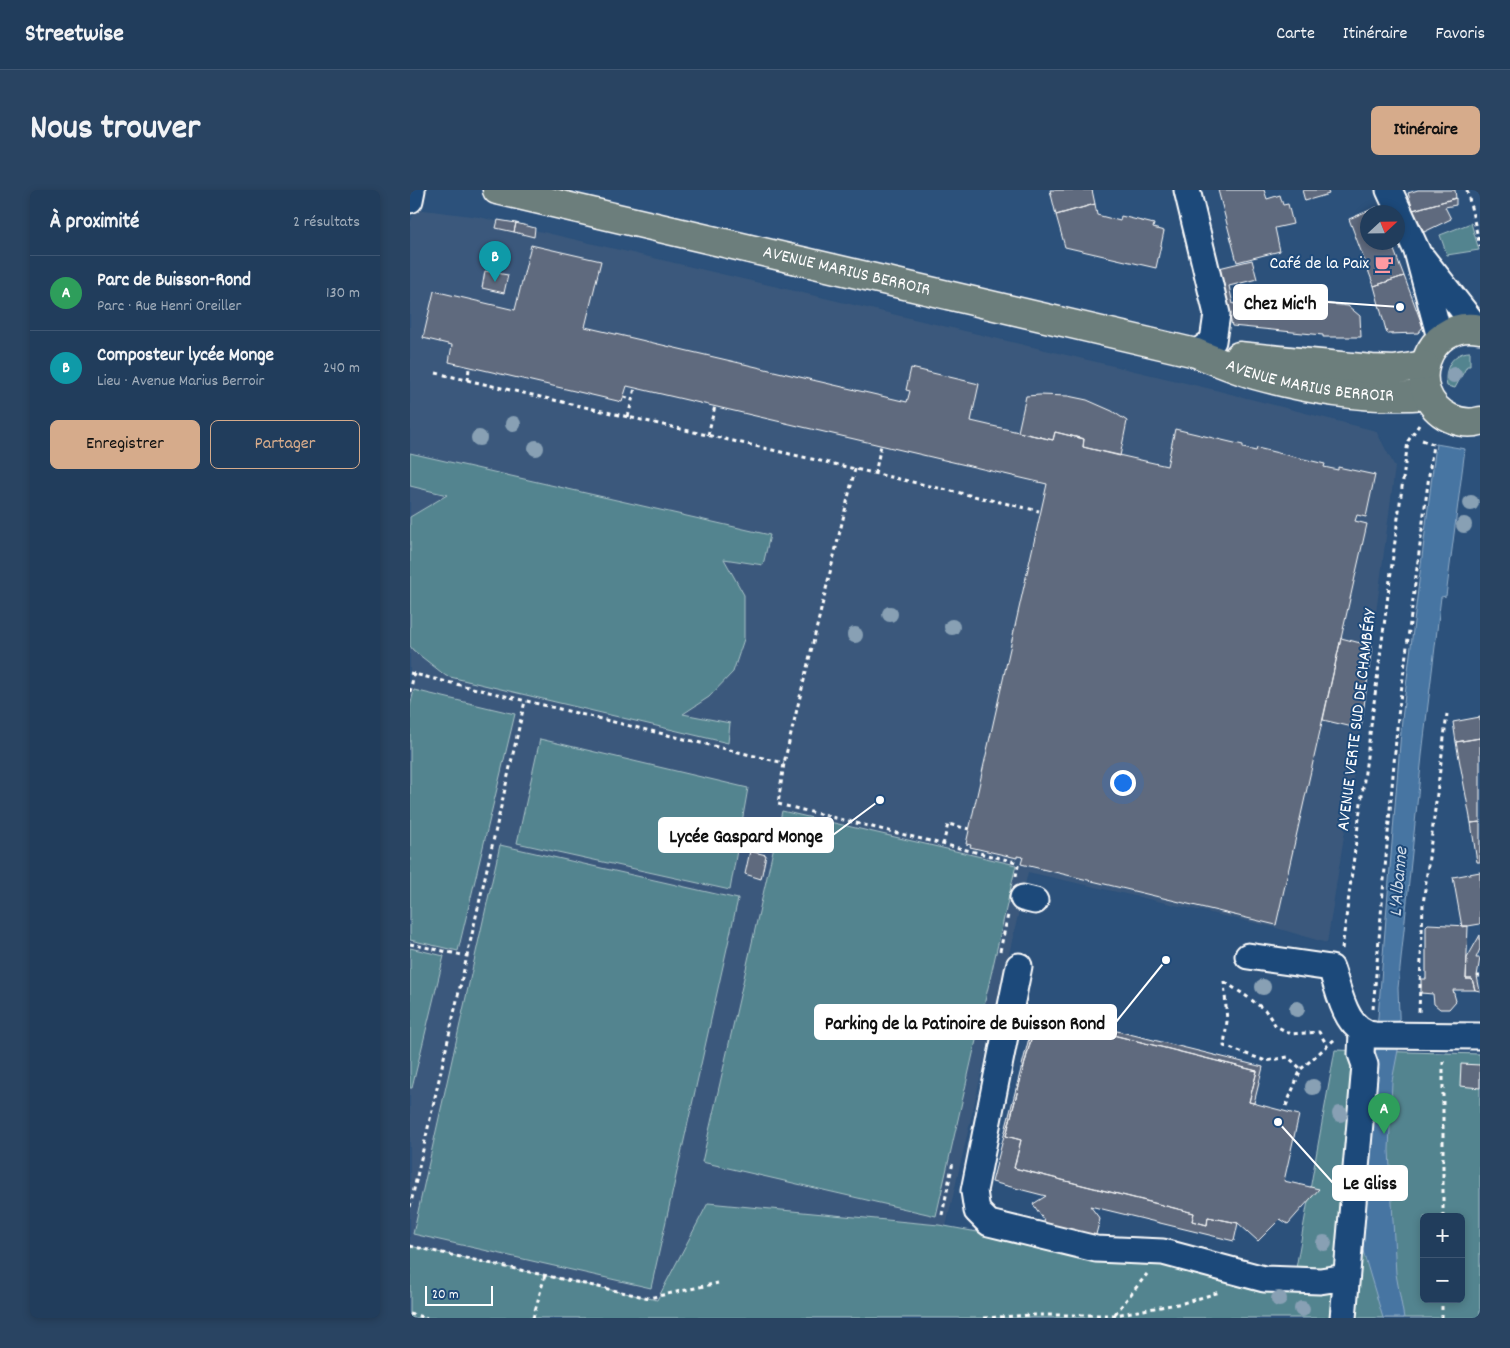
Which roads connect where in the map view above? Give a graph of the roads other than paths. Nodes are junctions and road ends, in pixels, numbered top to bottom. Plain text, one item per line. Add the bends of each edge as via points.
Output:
1 (412, 190) edge
2 (497, 190) edge
3 (1389, 190) edge
4 (1187, 192) edge
5 (410, 200) edge
6 (1417, 251) junction
7 (1479, 328) edge
8 (1440, 338) junction
9 (1196, 354) junction
10 (1424, 365) junction
11 (1429, 399) junction
12 (1479, 423) edge
13 (1248, 956) dead end
14 (1019, 966) dead end
15 (1354, 1033) junction
16 (1480, 1036) edge
17 (1346, 1276) junction
18 (1344, 1318) edge

1 - 5 street
2 - 9 main road, AVENUE MARIUS BERROIR
3 - 6 street
4 - 9 street via 1217,314 1213,340
6 - 7 street
6 - 8 street
7 - 8 main road via 1464,328
8 - 10 main road via 1429,350
9 - 10 main road, AVENUE MARIUS BERROIR via 1259,357 1372,370
9 - 11 main road, AVENUE MARIUS BERROIR via 1254,375 1292,383
10 - 11 main road via 1424,386
11 - 12 main road via 1444,415 1454,420
13 - 15 street via 1331,968
14 - 17 street via 974,1190 977,1211 989,1223 1085,1246 1163,1252 1264,1279 1320,1282
15 - 16 street
15 - 17 street via 1365,1065
17 - 18 street

